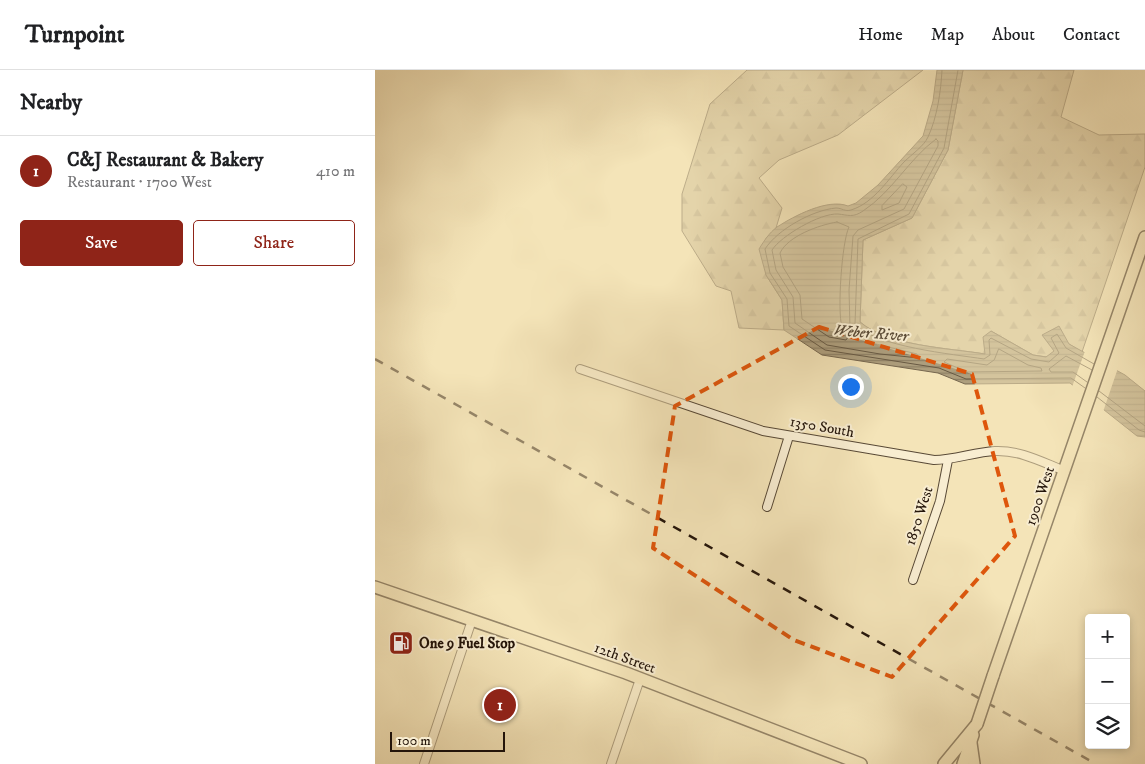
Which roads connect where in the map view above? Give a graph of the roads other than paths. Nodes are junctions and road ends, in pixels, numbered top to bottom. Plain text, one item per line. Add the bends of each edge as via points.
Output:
1 (1145, 237) edge
2 (580, 369) dead end
3 (789, 436) junction
4 (948, 460) junction
5 (1065, 471) junction
6 (767, 507) dead end
7 (913, 580) dead end
8 (375, 587) edge
9 (472, 620) junction
10 (640, 679) junction
11 (977, 724) junction
12 (971, 740) junction
13 (424, 764) edge
14 (611, 764) edge
15 (861, 764) edge
16 (944, 764) edge
17 (963, 764) edge
18 (975, 764) edge

1 - 5 main road, 1900 West
2 - 3 street, 1350 South via 754,428
3 - 4 street, 1350 South
3 - 6 street
4 - 5 street, 1350 South via 994,451 1012,452
4 - 7 street, 1850 West via 939,501
5 - 11 main road, 1900 West, bridge
8 - 9 main road, 12th Street
9 - 10 main road, 12th Street
9 - 13 street
10 - 14 street
10 - 15 main road, 12th Street
11 - 12 main road, 1900 West
11 - 16 main road
12 - 17 main road, 1900 West
12 - 18 main road

